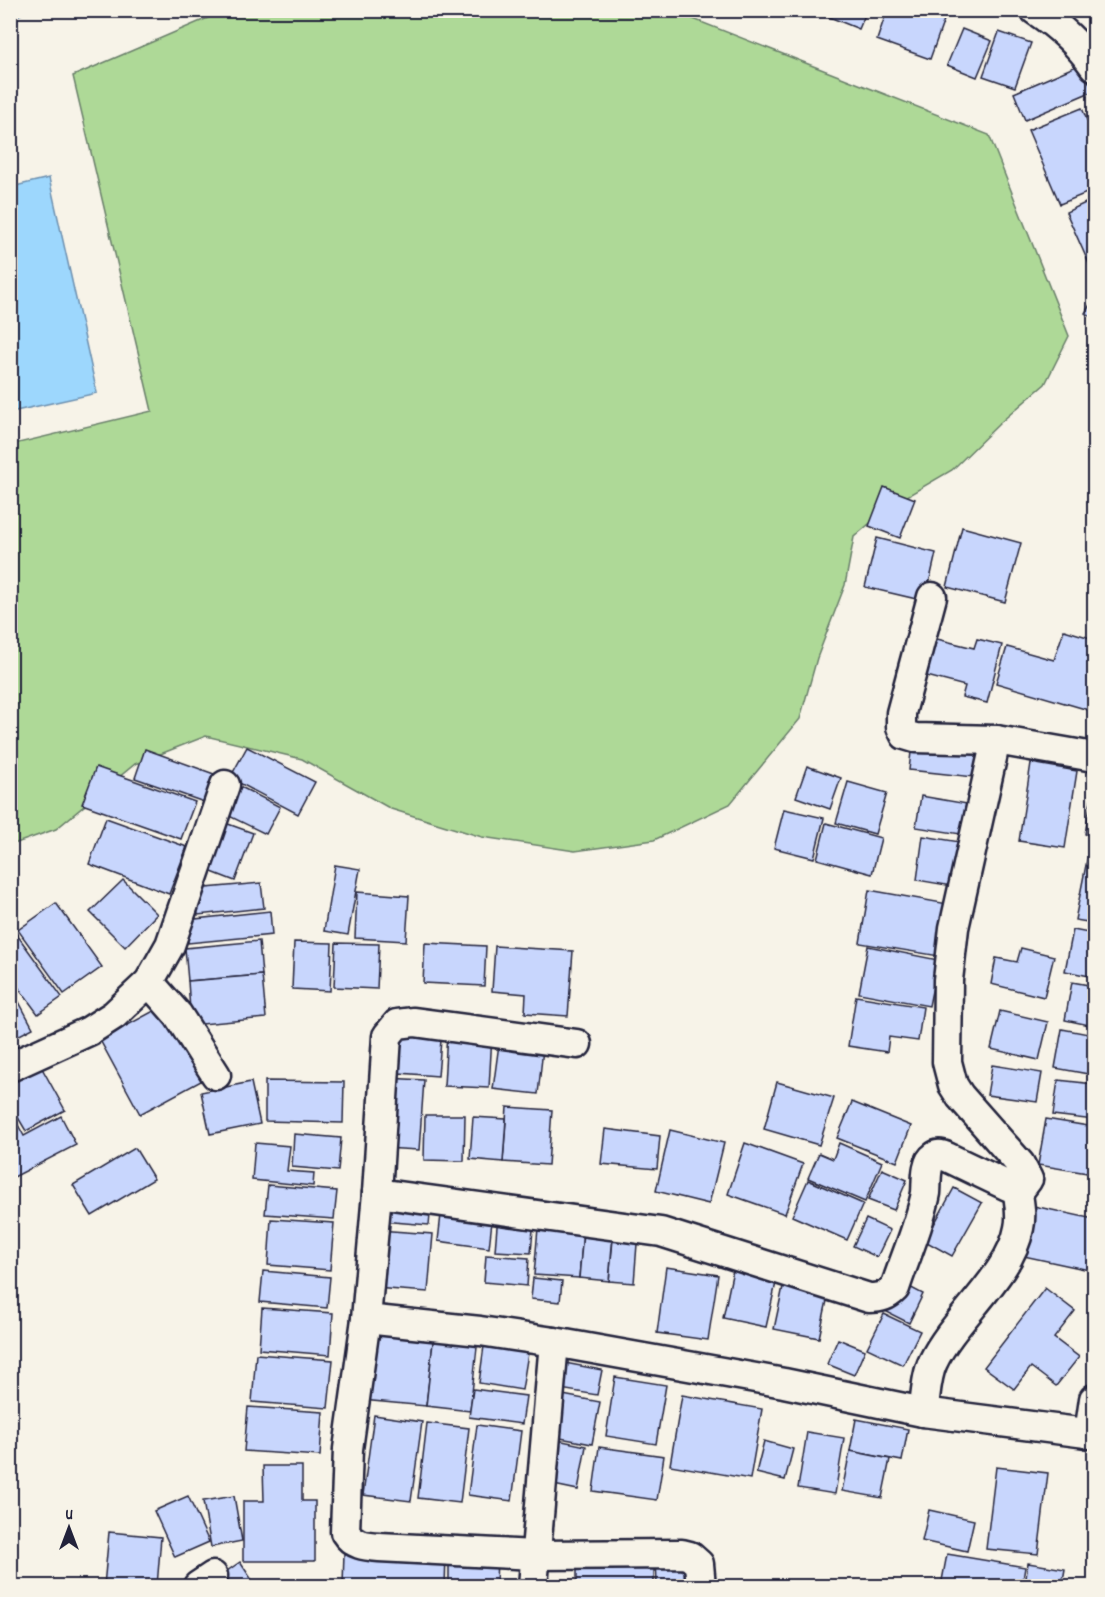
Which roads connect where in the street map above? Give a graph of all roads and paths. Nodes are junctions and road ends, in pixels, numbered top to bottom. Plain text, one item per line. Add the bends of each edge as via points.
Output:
1 (1035, 10) edge
2 (1095, 66) edge
3 (932, 597) dead end
4 (996, 740) junction
5 (1095, 757) edge
6 (225, 785) dead end
7 (149, 982) junction
8 (577, 1044) dead end
9 (10, 1067) edge
10 (216, 1075) dead end
11 (1017, 1187) junction
12 (377, 1192) junction
13 (366, 1319) junction
14 (554, 1341) junction
15 (1095, 1399) edge
16 (923, 1412) junction
17 (1092, 1434) edge
18 (534, 1555) junction
19 (533, 1587) edge
20 (701, 1587) edge

1 - 2 street via 1079,45
3 - 4 street via 901,713 902,731 915,738
4 - 5 street
4 - 11 street via 954,928 948,980 947,1062 960,1096 1026,1172 1028,1182
6 - 7 street via 170,945
7 - 9 street via 89,1032
7 - 10 street via 178,1015
8 - 12 street via 414,1022 397,1024 387,1036 385,1050
11 - 12 street via 947,1157 933,1157 922,1207 895,1288 880,1298 869,1298 661,1232
11 - 16 street via 1020,1228 1015,1245 932,1364
12 - 13 street
13 - 14 street
13 - 18 street via 348,1449 345,1532 359,1545 379,1548
14 - 16 street
14 - 18 street
15 - 17 street
16 - 17 street
18 - 19 street
18 - 20 street via 690,1556 699,1564

